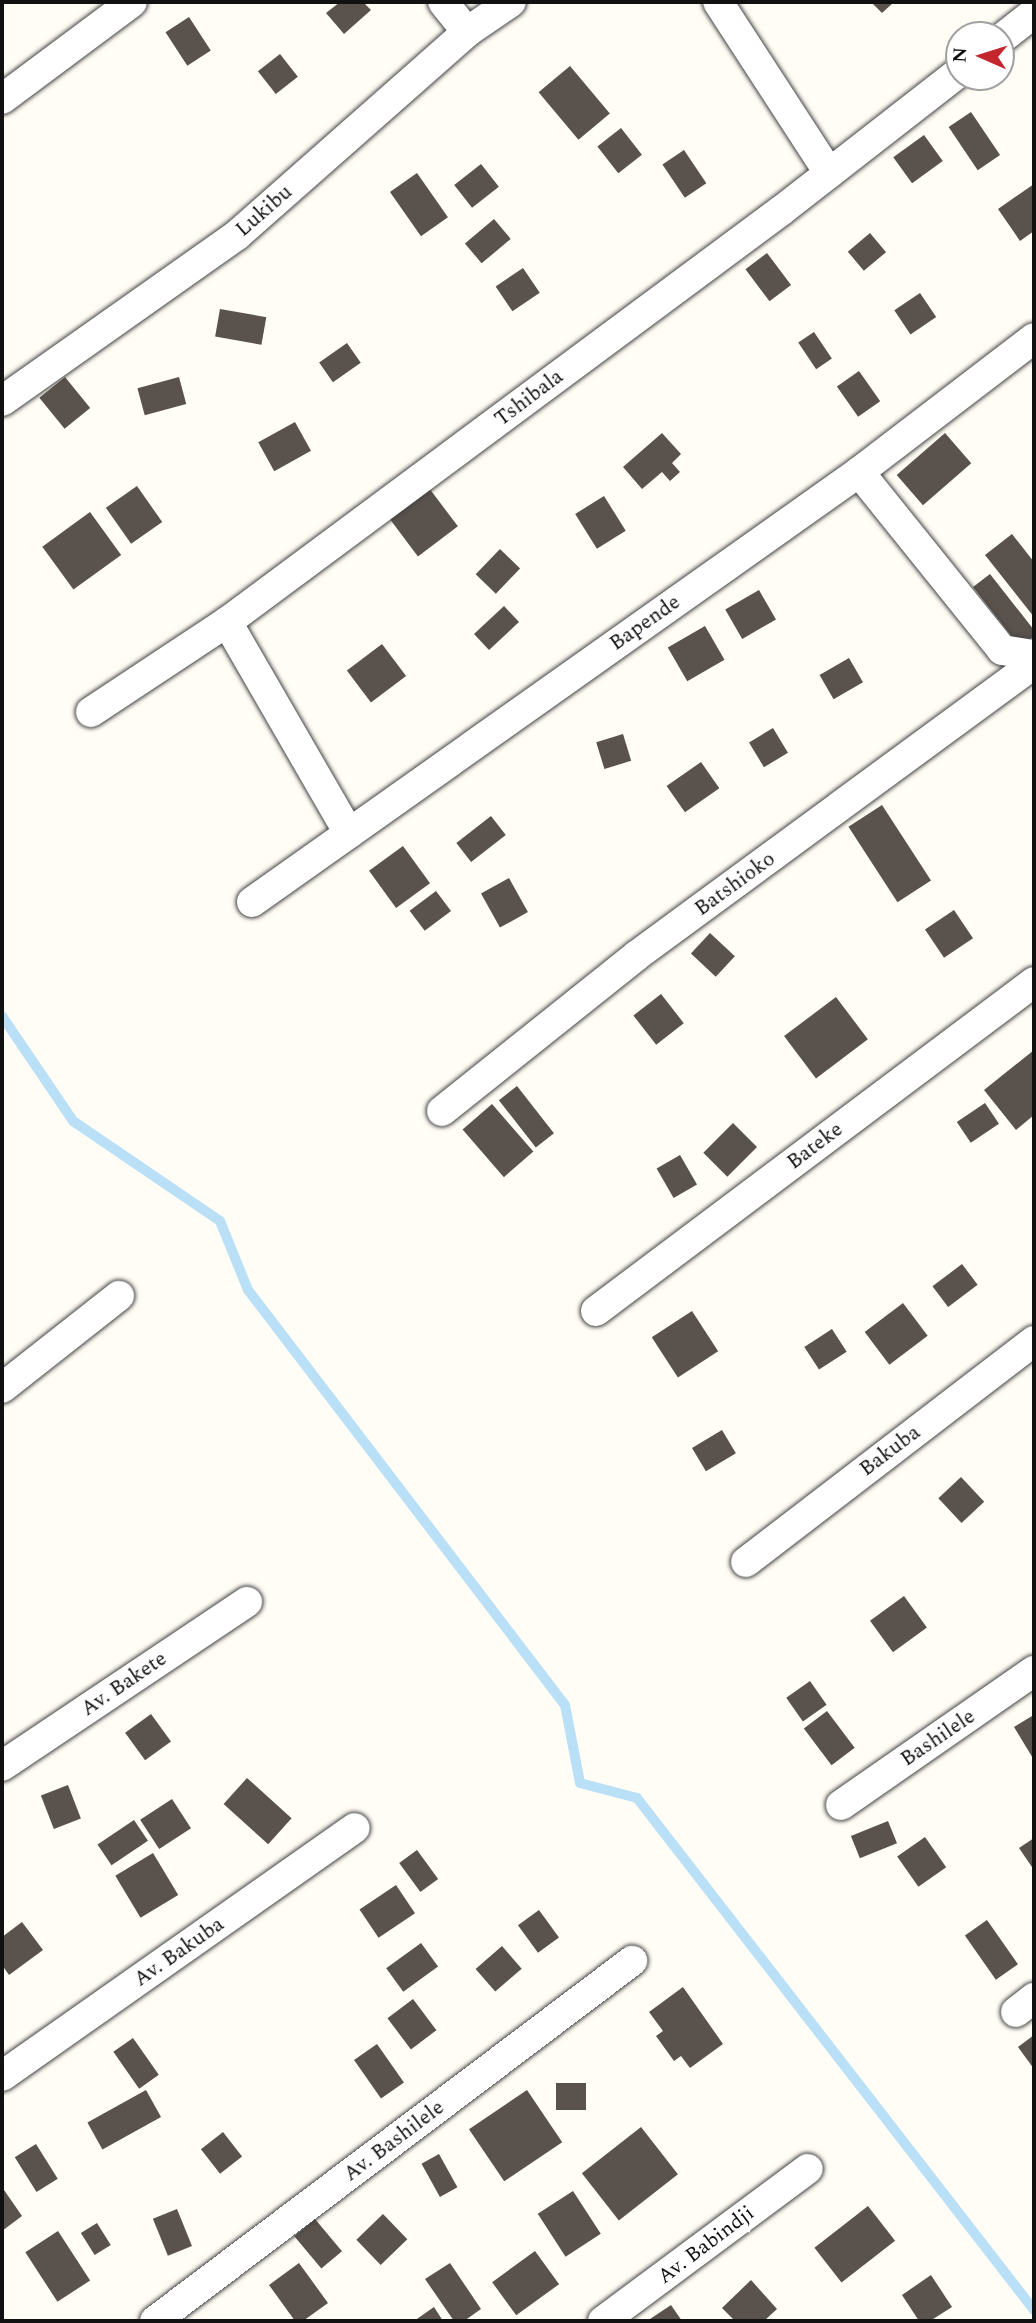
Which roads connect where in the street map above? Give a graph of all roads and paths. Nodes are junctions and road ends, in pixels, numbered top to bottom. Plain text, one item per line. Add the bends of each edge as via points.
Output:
1 (132, 2) edge
2 (443, 2) edge
3 (511, 2) edge
4 (718, 2) edge
5 (1034, 13) edge
6 (1015, 28) edge
7 (467, 32) junction
8 (945, 83) edge
9 (2, 99) edge
10 (829, 173) junction
11 (1034, 338) edge
12 (2, 401) edge
13 (859, 472) junction
14 (227, 622) junction
15 (1034, 655) edge
16 (1034, 664) edge
17 (91, 712) dead end
18 (349, 833) junction
19 (252, 902) dead end
20 (1034, 982) edge
21 (442, 1111) dead end
22 (119, 1296) dead end
23 (596, 1311) dead end
24 (1034, 1341) edge
25 (2, 1388) edge
26 (746, 1562) dead end
27 (247, 1602) dead end
28 (1034, 1671) edge
29 (2, 1766) edge
30 (841, 1805) dead end
31 (355, 1828) dead end
32 (632, 1961) dead end
33 (2, 2076) edge
34 (808, 2169) dead end
35 (155, 2321) edge
36 (603, 2321) edge

1 - 9 street
2 - 7 street
3 - 7 street, Lukibu
4 - 10 street
5 - 6 street
7 - 12 street, Lukibu via 237,235
8 - 10 street, Tshibala
10 - 14 street, Tshibala
11 - 13 street, Bapende
13 - 15 street via 1002,650
13 - 18 street, Bapende
14 - 17 street, Tshibala
14 - 18 street
16 - 21 street, Batshioko via 636,956
18 - 19 street, Bapende
20 - 23 street, Bateke
22 - 25 street
24 - 26 street, Bakuba
27 - 29 street, Av. Bakete
28 - 30 street, Bashilele
31 - 33 street, Av. Bakuba
32 - 35 street, Av. Bashilele
34 - 36 street, Av. Babindji

